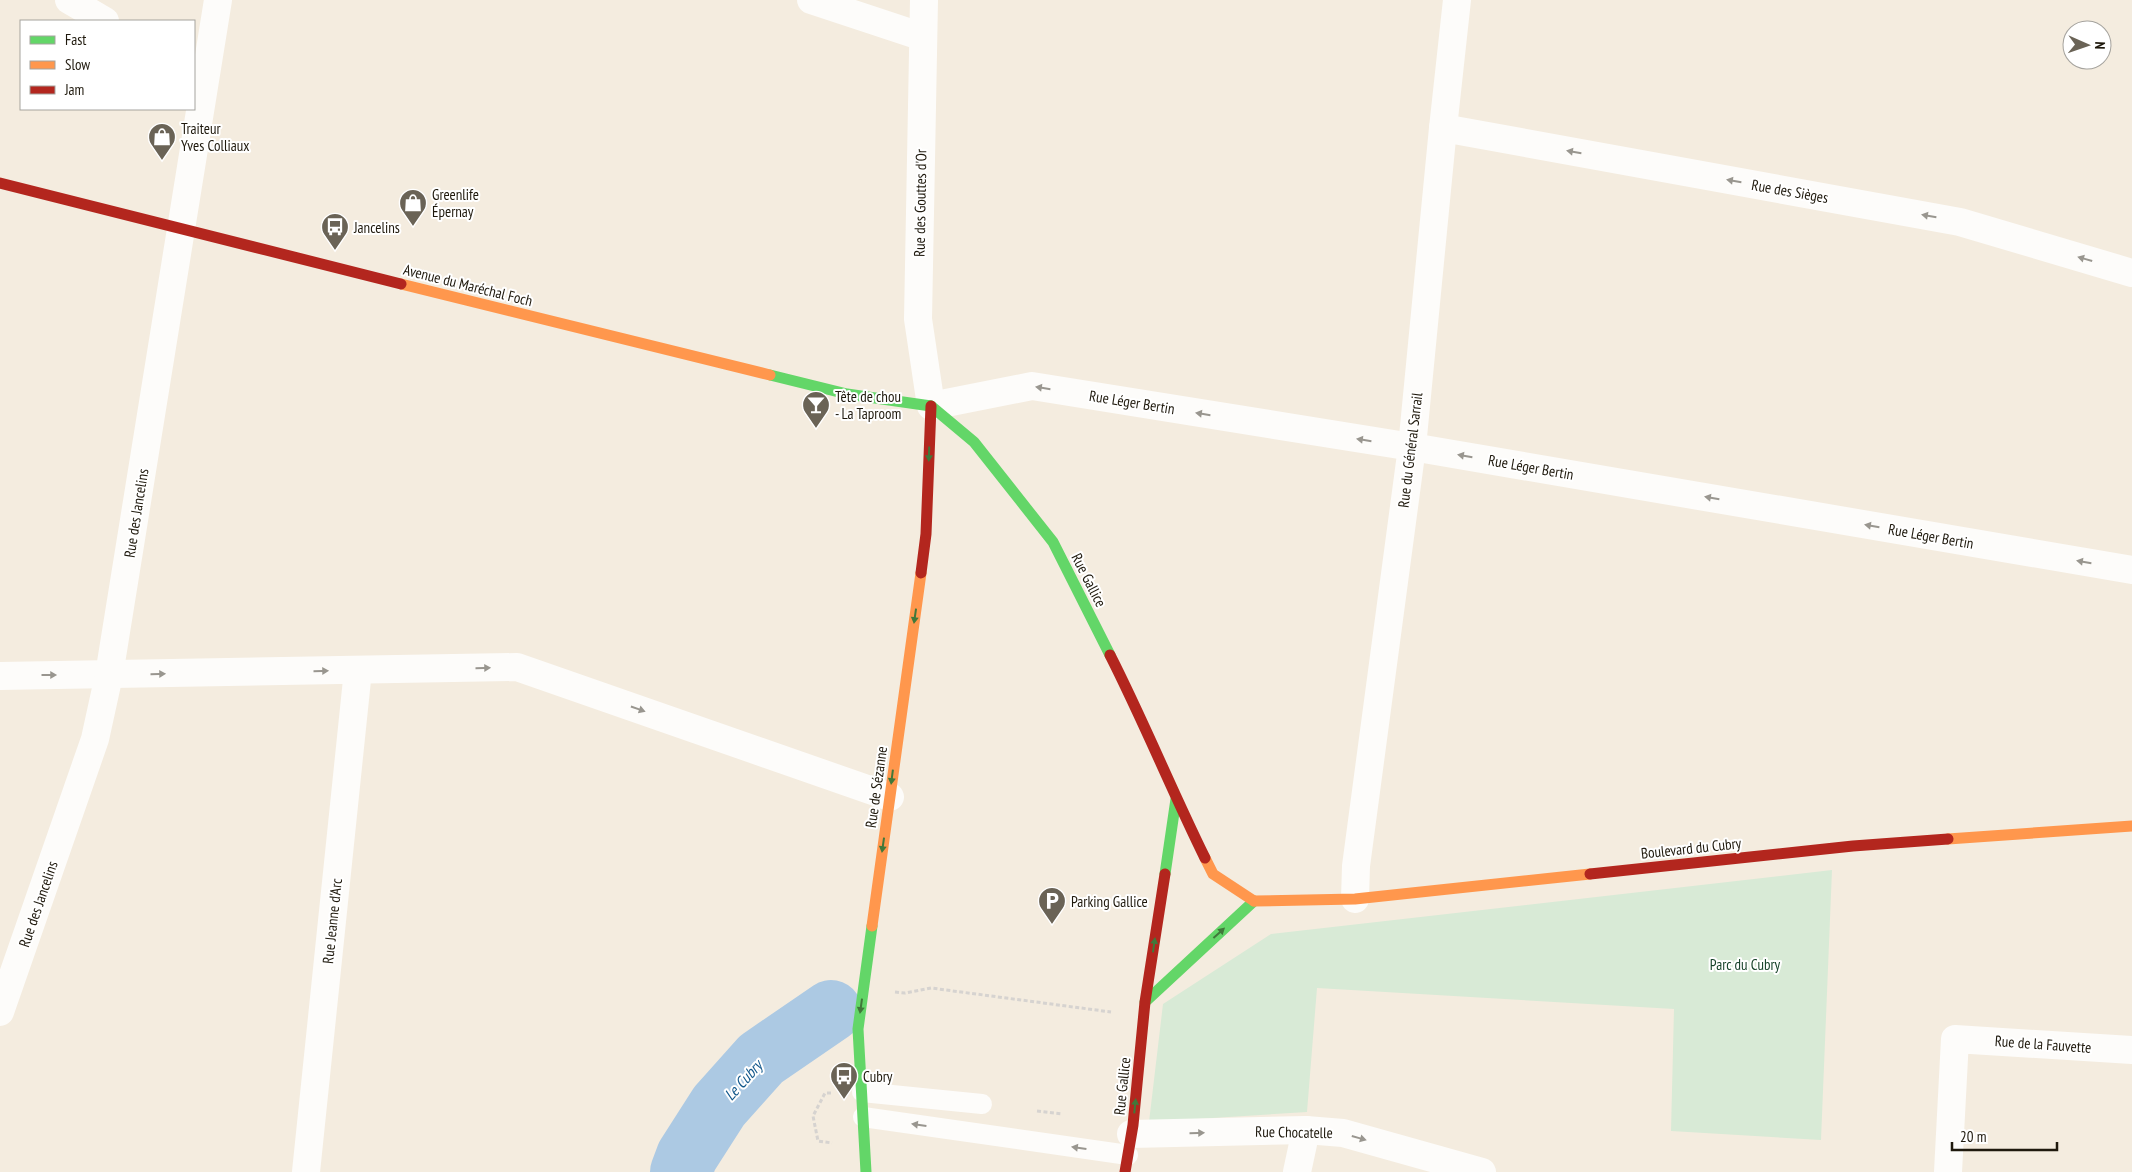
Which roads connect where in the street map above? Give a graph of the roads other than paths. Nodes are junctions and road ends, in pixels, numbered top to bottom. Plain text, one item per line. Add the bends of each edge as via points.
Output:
1 (69, 0) edge
2 (218, 0) edge
3 (810, 0) edge
4 (924, 0) edge
5 (1457, 0) edge
6 (103, 20) edge
7 (923, 37) junction
8 (199, 77) edge
9 (1443, 128) junction
10 (0, 183) edge
11 (182, 230) junction
12 (2132, 273) edge
13 (930, 406) junction
14 (1412, 447) junction
15 (2132, 570) edge
16 (358, 670) junction
17 (109, 675) junction
18 (0, 676) edge
19 (890, 797) junction
20 (1176, 798) junction
21 (2132, 826) edge
22 (1355, 899) junction
23 (1254, 901) junction
24 (1145, 1002) junction
25 (0, 1012) edge
26 (2132, 1050) edge
27 (862, 1092) junction
28 (982, 1104) dead end
29 (863, 1117) junction
30 (1306, 1130) junction
31 (1128, 1154) edge
32 (306, 1172) edge
33 (866, 1172) edge
34 (1297, 1172) edge
35 (1482, 1172) edge
36 (1948, 1172) edge

1 - 6 street
2 - 8 street, Rue des Jancelins
3 - 7 street
4 - 7 street, Rue des Gouttes d'Or
5 - 9 street, Rue du Général Sarrail
7 - 13 street, Rue des Gouttes d'Or via 918,319
8 - 11 street, Rue des Jancelins
12 -> 9 street, Rue des Sièges via 1960,222
9 - 14 street, Rue du Général Sarrail
10 - 11 main road, Avenue du Maréchal Foch
11 - 13 main road, Avenue du Maréchal Foch via 847,394
11 - 17 street, Rue des Jancelins
14 -> 13 street, Rue Léger Bertin via 1032,386
13 -> 19 main road, Rue de Sézanne via 926,534
13 - 20 main road, Rue Gallice via 974,442 1053,542 1143,721
15 -> 14 street, Rue Léger Bertin
14 - 22 street, Rue du Général Sarrail via 1356,866
17 -> 16 street
16 -> 19 street via 517,667
16 - 32 street, Rue Jeanne d'Arc
18 -> 17 street
17 - 25 street, Rue des Jancelins via 95,739
19 -> 27 main road, Rue de Sézanne via 858,1029
20 - 23 main road, Rue Gallice via 1213,874
24 -> 20 main road, Rue Gallice
21 - 22 main road, Boulevard du Cubry via 1853,846
22 - 23 main road, Boulevard du Cubry
24 -> 23 main road
31 -> 24 main road, Rue Gallice
26 - 36 street, Rue de la Fauvette via 1955,1039
27 - 28 lane
27 - 29 main road, Rue de Sézanne
31 -> 29 lane
29 - 33 main road, Rue de Sézanne
31 -> 30 street, Rue Chocatelle
30 - 34 street
30 -> 35 street, Rue Chocatelle via 1343,1133

